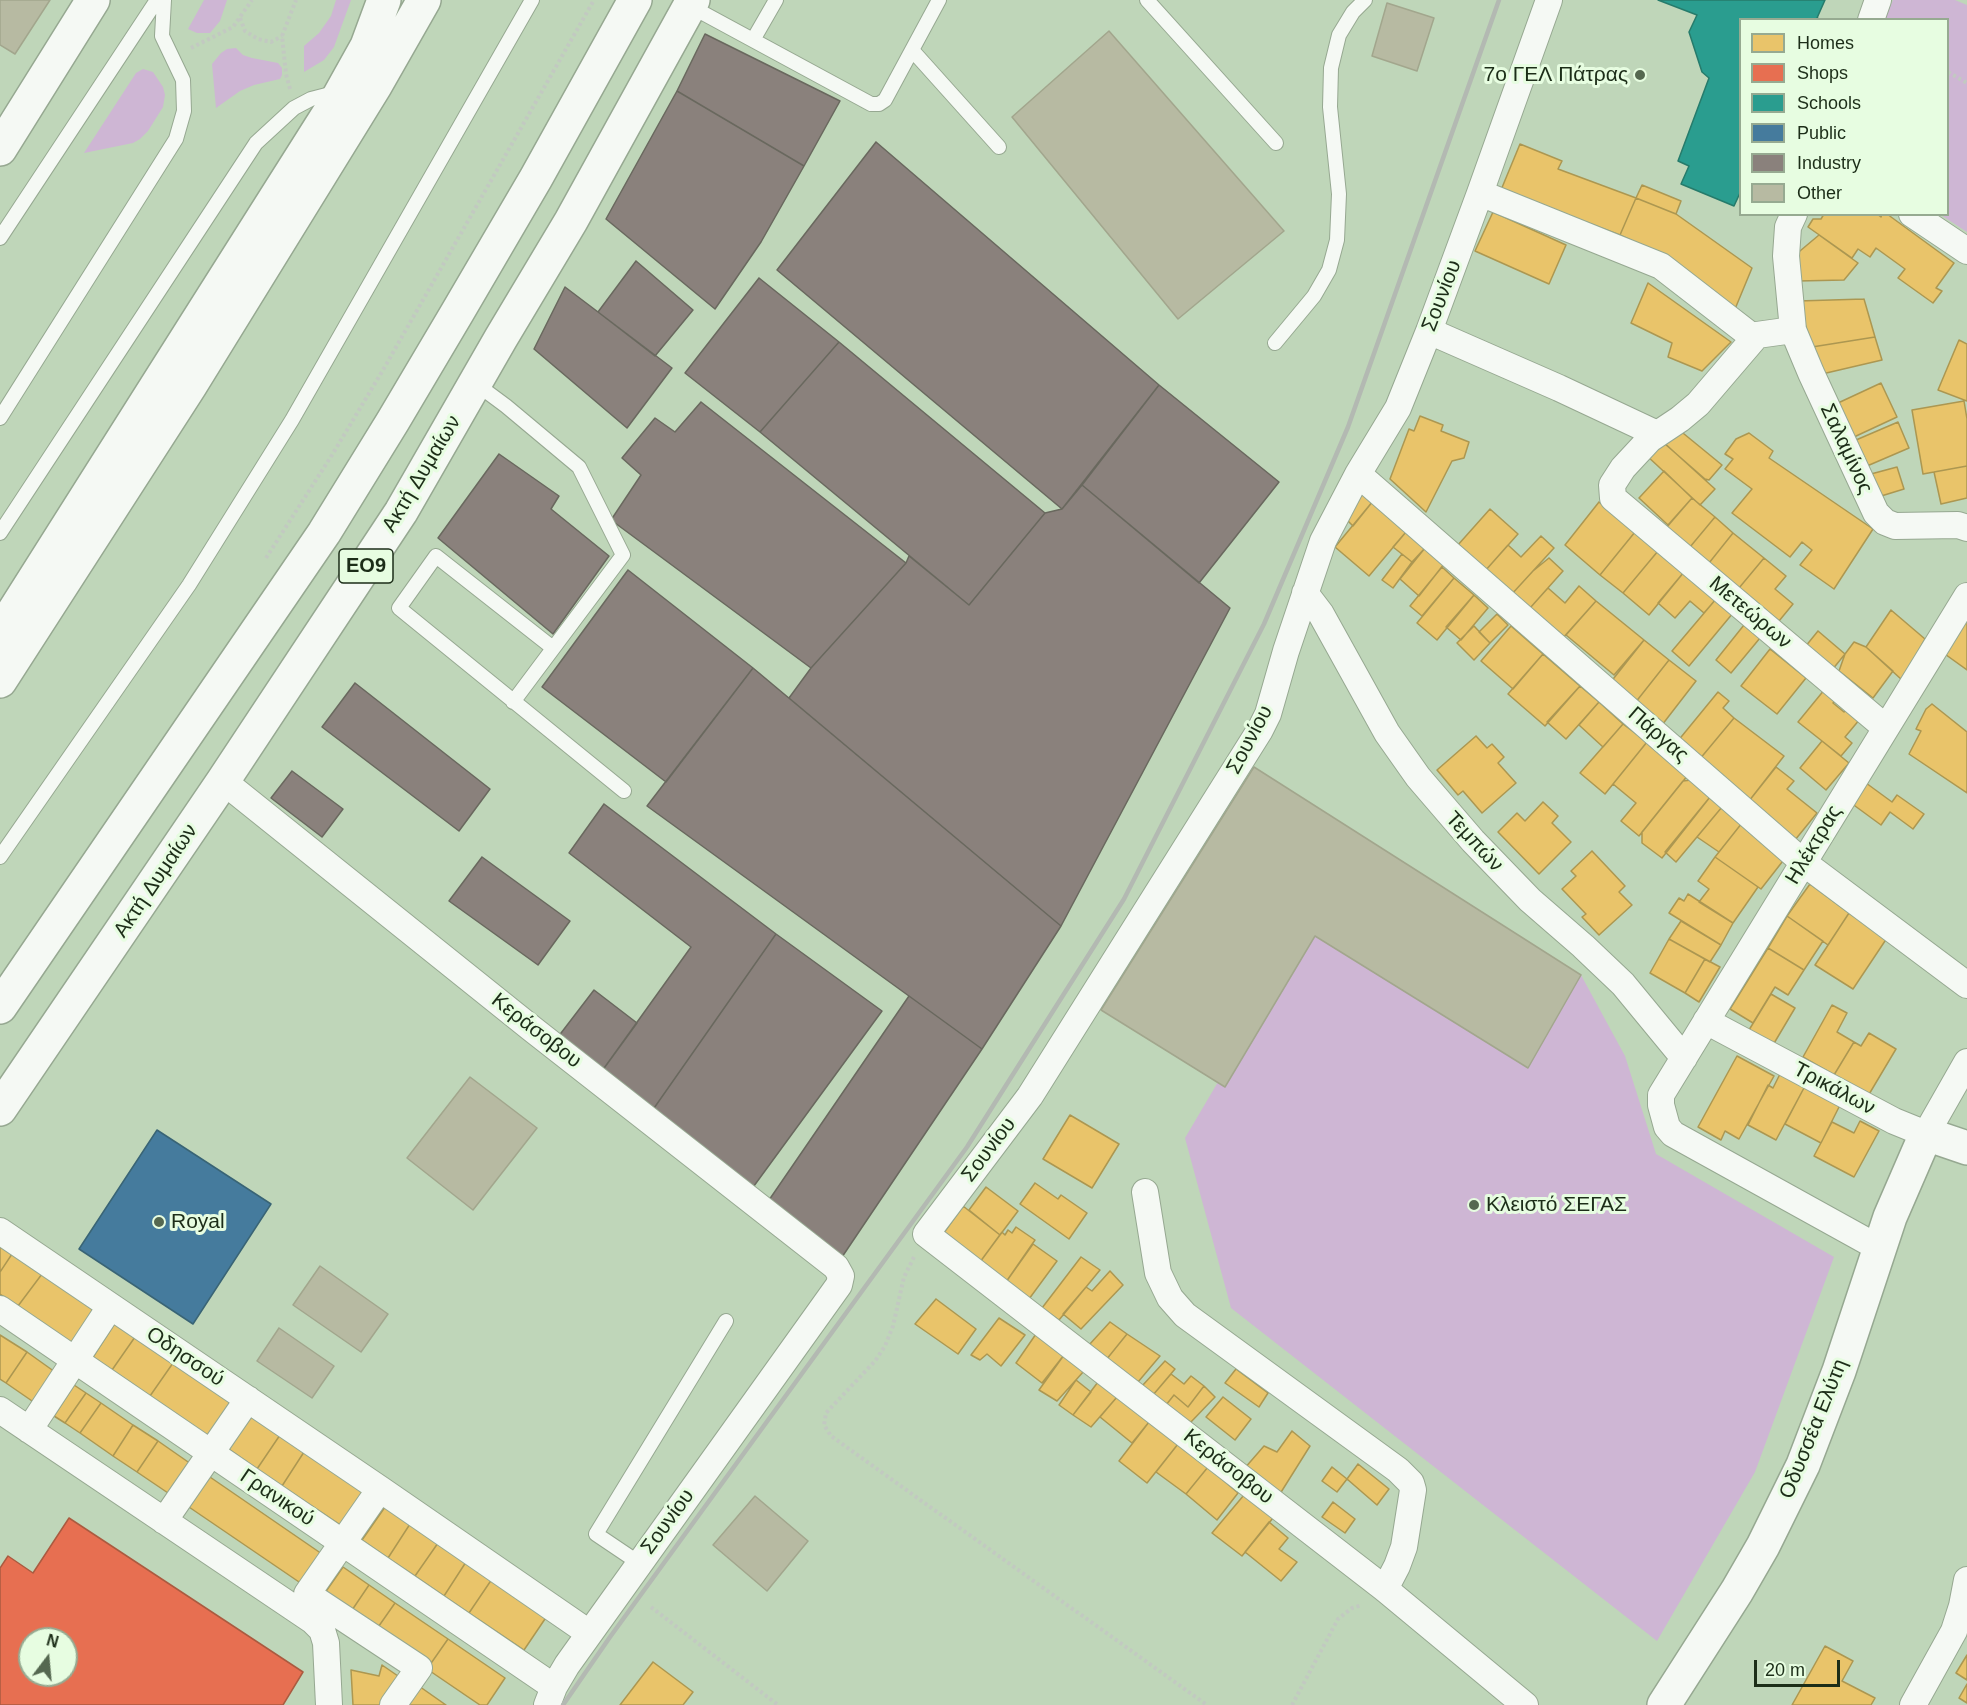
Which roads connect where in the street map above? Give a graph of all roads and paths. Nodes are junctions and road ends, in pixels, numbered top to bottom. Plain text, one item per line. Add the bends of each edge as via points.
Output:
1 (93, 0) edge
2 (157, 0) edge
3 (165, 0) edge
4 (252, 0) edge
5 (295, 0) edge
6 (384, 0) edge
7 (424, 0) edge
8 (532, 0) edge
9 (594, 0) edge
10 (635, 0) edge
11 (776, 0) edge
12 (939, 0) edge
13 (1147, 0) edge
14 (1365, 0) edge
15 (1549, 0) edge
16 (1878, 0) edge
17 (692, 3) edge
18 (240, 18) junction
19 (1872, 18) edge
20 (282, 36) junction
21 (753, 40) junction
22 (912, 50) junction
23 (172, 56) junction
24 (1949, 73) edge
25 (1967, 83) edge
26 (342, 92) junction
27 (294, 108) junction
28 (1276, 143) dead end
29 (999, 147) dead end
30 (0, 149) edge
31 (1480, 193) junction
32 (1915, 216) edge
33 (1791, 221) edge
34 (0, 238) edge
35 (1967, 251) edge
36 (1793, 330) junction
37 (1429, 331) junction
38 (1755, 337) junction
39 (1275, 343) dead end
40 (475, 383) junction
41 (0, 418) edge
42 (1657, 434) junction
43 (1358, 474) junction
44 (1967, 528) edge
45 (0, 533) edge
46 (266, 559) dead end
47 (1305, 593) junction
48 (1967, 596) edge
49 (553, 648) junction
50 (2, 676) edge
51 (513, 702) junction
52 (1886, 728) junction
53 (223, 781) junction
54 (624, 791) dead end
55 (0, 857) edge
56 (1804, 863) junction
57 (1967, 985) edge
58 (0, 1006) edge
59 (1706, 1021) junction
60 (1684, 1058) junction
61 (1967, 1062) edge
62 (0, 1109) edge
63 (1926, 1134) junction
64 (1967, 1148) edge
65 (1145, 1192) dead end
66 (0, 1231) edge
67 (926, 1234) junction
68 (1879, 1248) junction
69 (839, 1285) joint
70 (110, 1307) junction
71 (0, 1310) edge
72 (726, 1321) dead end
73 (75, 1360) junction
74 (248, 1399) junction
75 (0, 1410) edge
76 (29, 1430) junction
77 (211, 1453) junction
78 (380, 1489) junction
79 (164, 1521) junction
80 (343, 1543) junction
81 (639, 1563) junction
82 (1967, 1580) edge
83 (1385, 1589) junction
84 (308, 1605) junction
85 (651, 1607) dead end
86 (589, 1633) junction
87 (550, 1696) edge
88 (329, 1705) edge
89 (393, 1705) edge
90 (778, 1705) edge
91 (1207, 1705) edge
92 (1293, 1705) edge
93 (1525, 1705) edge
94 (1664, 1705) edge
95 (1913, 1705) edge

1 - 30 main road
2 - 34 lane
3 - 23 lane via 162,36
4 - 18 path
5 - 20 path
6 - 26 main road via 367,46
7 - 50 main road via 190,386
8 - 55 lane via 279,440 189,585
9 - 46 path via 383,370
10 - 58 main road, ΕΟ9 via 480,274 330,523
11 - 21 lane
12 - 22 lane
13 - 28 lane
14 - 39 lane via 1339,35 1331,68 1330,106 1339,194 1337,240 1329,270 1314,296
15 - 31 street, Σουνίου
16 - 19 street
17 - 21 lane
17 - 40 main road, Ακτή Δυμαίων / ΕΟ9 via 577,211
18 - 20 path via 245,31 258,39 271,42
18 - 23 path via 233,27
20 - 27 path
21 - 22 lane via 871,104 885,100
22 - 29 lane
23 - 41 lane via 183,80 184,111 176,140
24 - 25 path
26 - 27 lane via 311,99
26 - 50 main road via 14,611
27 - 45 lane via 256,142
31 - 37 street, Σουνίου
31 - 38 street via 1661,266
32 - 35 street
33 - 36 street, Σαλαμίνος via 1786,256
36 - 38 street
36 - 44 street, Σαλαμίνος via 1876,513 1895,526
37 - 42 street
37 - 43 street, Σουνίου via 1398,408
38 - 42 street via 1698,404
40 - 49 lane via 579,468 623,555
40 - 53 main road, Ακτή Δυμαίων / ΕΟ9 via 401,512
42 - 52 street, Μετεώρων via 1618,474 1612,485 1613,498
43 - 47 street, Σουνίου via 1323,541
43 - 56 street, Πάργας
47 - 60 street, Τεμπών via 1322,614 1387,732 1418,777 1516,886 1616,978
47 - 67 street, Σουνίου via 1260,730 1030,1096
48 - 52 street, Ηλέκτρας
49 - 51 lane
49 - 51 lane via 436,556 399,608
51 - 54 lane
52 - 56 street, Ηλέκτρας
53 - 62 main road, Ακτή Δυμαίων / ΕΟ9
53 - 69 street, Κεράσοβου via 837,1267
56 - 57 street, Πάργας
56 - 59 street, Ηλέκτρας
59 - 60 street, Ηλέκτρας
59 - 63 street, Τρικάλων via 1894,1121
60 - 68 street, Ηλέκτρας via 1661,1095 1667,1126 1673,1134
61 - 63 street
63 - 64 main road, Τρικάλων
63 - 68 main road, Οδυσσέα Ελύτη
65 - 83 street via 1158,1273 1170,1298 1185,1315 1411,1483 1404,1547
66 - 70 street, Οδησσού
67 - 83 street, Κεράσοβου
67 - 91 path via 904,1277 885,1346 826,1413 824,1425 831,1436
68 - 94 main road, Οδυσσέα Ελύτη via 1839,1371 1782,1510 1737,1591
69 - 81 street, Σουνίου
70 - 73 street
70 - 74 street, Οδησσού
71 - 73 street, Γρανικού
72 - 81 lane via 596,1534
73 - 76 street
73 - 77 street, Γρανικού
74 - 77 street, Οδησσού
74 - 78 street
75 - 76 street
76 - 79 street
77 - 79 street, Οδησσού
77 - 80 street, Γρανικού
78 - 80 street
78 - 86 street
79 - 84 street
80 - 84 street
80 - 87 street, Γρανικού
81 - 86 street, Σουνίου
82 - 95 street via 1954,1631
83 - 92 path via 1376,1600 1352,1608 1338,1619
83 - 93 street, Κεράσοβου
84 - 88 street via 326,1643
84 - 89 street via 418,1668
85 - 90 path
86 - 87 street, Σουνίου

